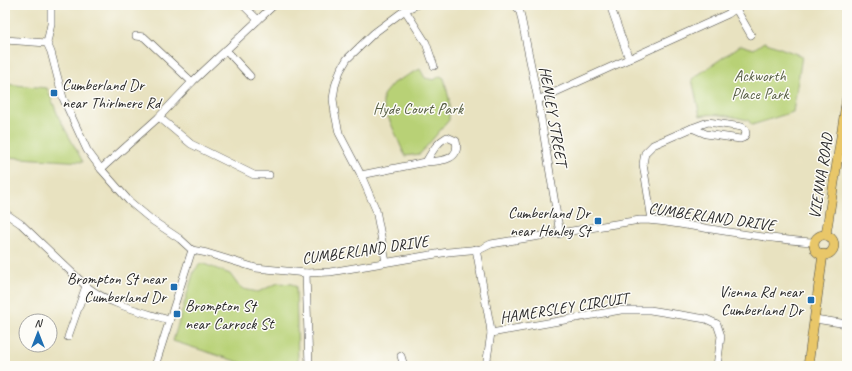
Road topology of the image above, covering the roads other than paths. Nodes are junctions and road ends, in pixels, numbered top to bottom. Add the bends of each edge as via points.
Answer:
1 (50, 5) edge
2 (243, 5) edge
3 (274, 5) edge
4 (416, 5) edge
5 (516, 5) edge
6 (610, 5) edge
7 (739, 7) edge
8 (404, 10) junction
9 (258, 20) junction
10 (751, 35) dead end
11 (136, 36) dead end
12 (5, 40) edge
13 (47, 43) junction
14 (226, 50) junction
15 (629, 58) junction
16 (434, 66) dead end
17 (250, 76) dead end
18 (192, 82) junction
19 (847, 97) edge
20 (538, 100) junction
21 (158, 117) junction
22 (692, 128) junction
23 (843, 158) edge
24 (426, 162) dead end
25 (100, 170) junction
26 (269, 175) dead end
27 (361, 175) junction
28 (5, 213) edge
29 (652, 220) junction
30 (560, 234) junction
31 (826, 235) junction
32 (814, 242) junction
33 (476, 249) junction
34 (192, 250) junction
35 (823, 254) junction
36 (386, 262) junction
37 (306, 273) junction
38 (86, 286) junction
39 (815, 319) junction
40 (169, 320) junction
41 (847, 324) edge
42 (491, 333) junction
43 (68, 337) dead end
44 (401, 356) dead end
45 (154, 366) edge
46 (309, 366) edge
47 (404, 366) edge
48 (486, 366) edge
49 (718, 366) edge
50 (808, 366) edge

1 - 13 street via 51,24
2 - 9 street
3 - 9 street
4 - 8 street
5 - 20 street, HENLEY STREET via 520,12
6 - 15 street
7 - 10 street
7 - 15 street
8 - 16 street via 426,43
8 - 27 street via 374,33 347,59 335,86 334,114 339,133
9 - 14 street
11 - 18 street via 144,37
12 - 13 street
13 - 25 street, CUMBERLAND DRIVE via 52,52 63,98 87,150
14 - 17 street
14 - 18 street
15 - 20 street
18 - 21 street
19 - 23 main road, VIENNA ROAD
20 - 30 street, HENLEY STREET
21 - 25 street
21 - 26 street via 191,144 254,175
22 - 22 street via 708,122 742,126 746,134 740,139 706,134
22 - 29 street via 653,145 645,153 643,164
23 - 31 main road, VIENNA ROAD
24 - 27 street
25 - 34 street, CUMBERLAND DRIVE via 129,201
27 - 36 street via 376,210
28 - 38 street via 21,224
29 - 30 street, CUMBERLAND DRIVE via 625,222
29 - 32 street, CUMBERLAND DRIVE via 790,241
30 - 33 street, CUMBERLAND DRIVE via 491,244
31 - 32 main road via 817,237
31 - 35 main road via 832,238 834,248 830,253
32 - 35 main road via 817,252
33 - 36 street, CUMBERLAND DRIVE
33 - 42 street
34 - 37 street, CUMBERLAND DRIVE via 256,268
34 - 40 street
35 - 39 main road
36 - 37 street, CUMBERLAND DRIVE via 330,272
37 - 46 street
38 - 40 street via 117,304
38 - 43 street
39 - 41 street
39 - 50 main road
40 - 45 street
42 - 48 street
42 - 49 street, HAMERSLEY CIRCUIT via 621,310 650,310 706,319 717,324 721,336
44 - 47 street

